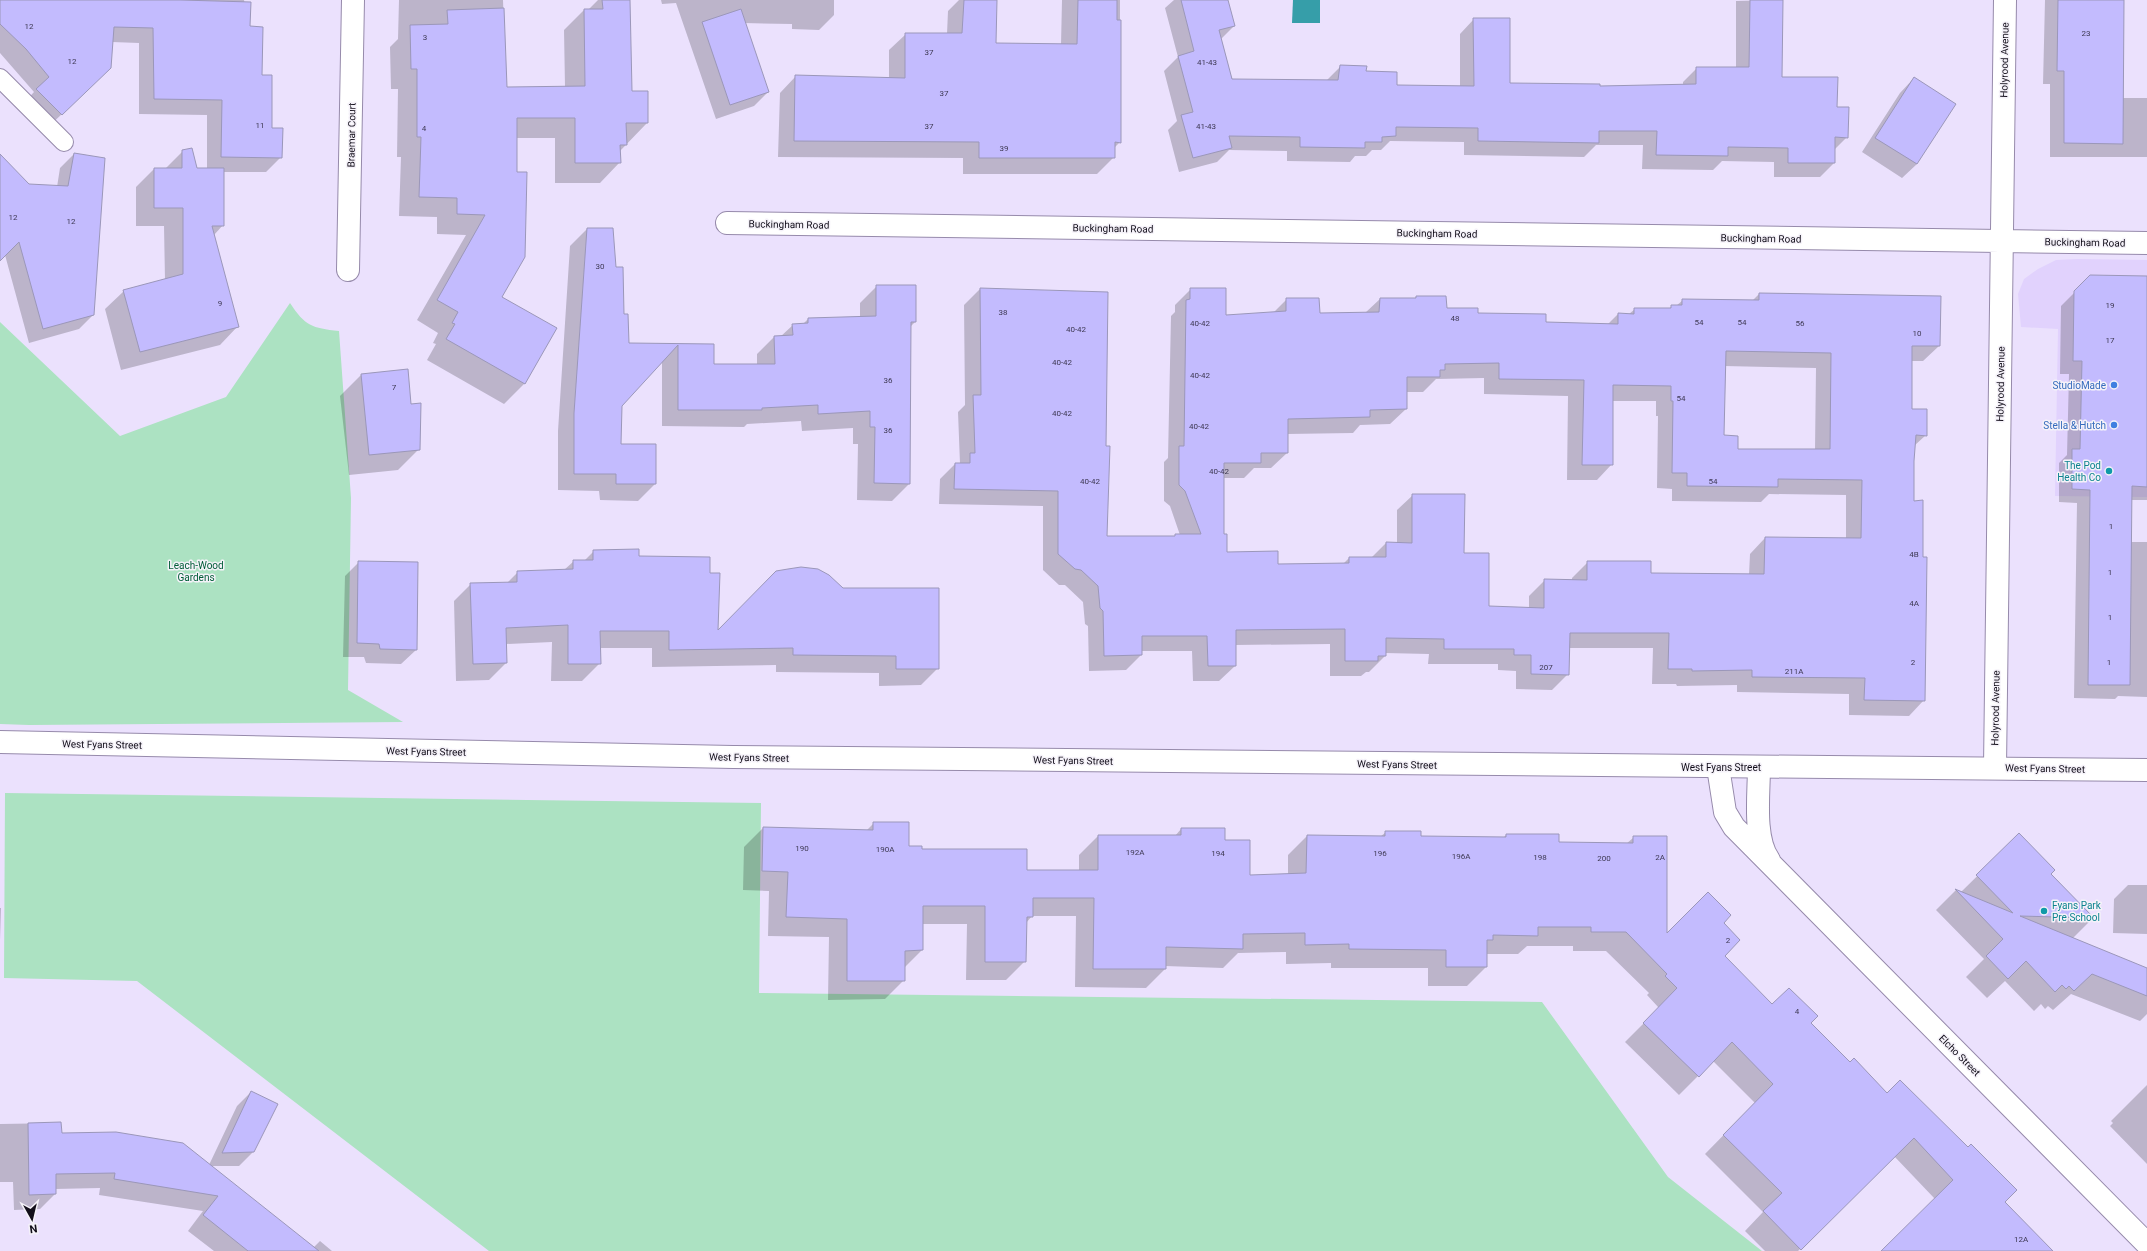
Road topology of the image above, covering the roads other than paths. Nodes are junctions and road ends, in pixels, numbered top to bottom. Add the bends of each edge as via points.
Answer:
1 (353, 0) edge
2 (2005, 0) edge
3 (0, 78) edge
4 (64, 142) dead end
5 (727, 223) dead end
6 (2002, 241) junction
7 (2147, 243) edge
8 (348, 270) dead end
9 (0, 742) edge
10 (1718, 767) junction
11 (1759, 767) junction
12 (1995, 767) junction
13 (2147, 770) edge
14 (1773, 866) junction
15 (2147, 1244) edge

1 - 8 street, Braemar Court
2 - 6 street, Holyrood Avenue
3 - 4 lane
5 - 6 street, Buckingham Road
6 - 7 street, Buckingham Road
6 - 12 street, Holyrood Avenue
9 - 10 street, West Fyans Street via 725,757
10 - 11 street, West Fyans Street
10 - 14 street, Elcho Street via 1721,796 1727,817
11 - 12 street, West Fyans Street
11 - 14 street, Elcho Street via 1760,836
12 - 13 street, West Fyans Street
14 - 15 street, Elcho Street

